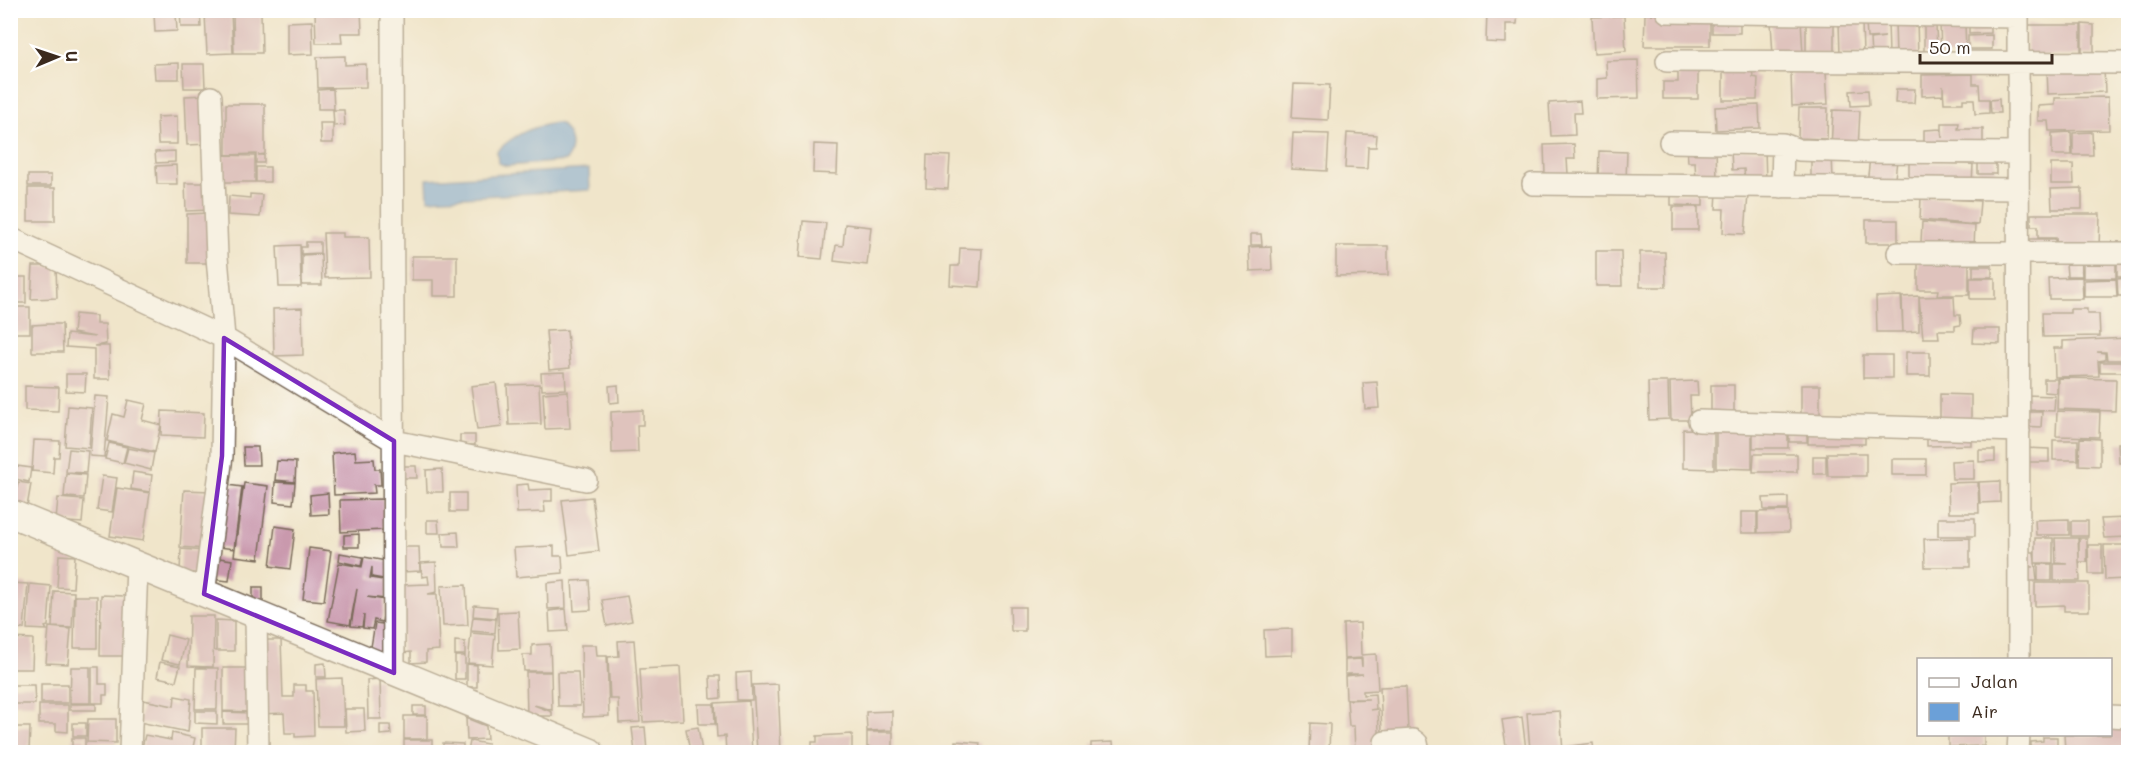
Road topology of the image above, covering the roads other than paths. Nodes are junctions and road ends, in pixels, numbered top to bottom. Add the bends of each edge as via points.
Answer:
1 (392, 10) edge
2 (1667, 12) dead end
3 (2018, 14) edge
4 (1667, 61) dead end
5 (2018, 61) junction
6 (2128, 63) edge
7 (211, 97) dead end
8 (1670, 142) dead end
9 (1784, 144) junction
10 (2017, 153) junction
11 (1533, 184) dead end
12 (1782, 187) junction
13 (2016, 189) junction
14 (10, 238) edge
15 (2017, 252) junction
16 (2128, 253) edge
17 (1898, 254) dead end
18 (224, 338) junction
19 (1700, 421) dead end
20 (2019, 431) junction
21 (394, 441) junction
22 (586, 480) dead end
23 (10, 513) edge
24 (137, 566) junction
25 (204, 594) junction
26 (256, 615) junction
27 (2019, 658) edge
28 (394, 673) junction
29 (2112, 716) edge
30 (2128, 717) edge
31 (2019, 736) edge
32 (1385, 742) dead end
33 (556, 745) edge
34 (130, 753) edge
35 (258, 753) edge
36 (591, 753) edge
37 (1419, 753) edge
38 (2018, 753) edge

1 - 21 street
2 - 3 street
3 - 5 street
4 - 5 street
5 - 6 street
5 - 10 street
7 - 18 street
8 - 9 street
9 - 10 street via 1799,150 1862,153
9 - 12 street
10 - 13 street
11 - 12 street
12 - 13 street
13 - 15 street
14 - 18 street
15 - 16 street
15 - 17 street
15 - 20 street
18 - 21 street
18 - 25 street via 222,456
19 - 20 street
20 - 27 street
21 - 22 street
21 - 28 street
23 - 24 main road
24 - 25 main road
24 - 34 street
25 - 26 main road
26 - 28 main road
26 - 35 street
28 - 33 main road
29 - 30 street
31 - 38 street
32 - 37 street via 1413,740
33 - 36 main road

